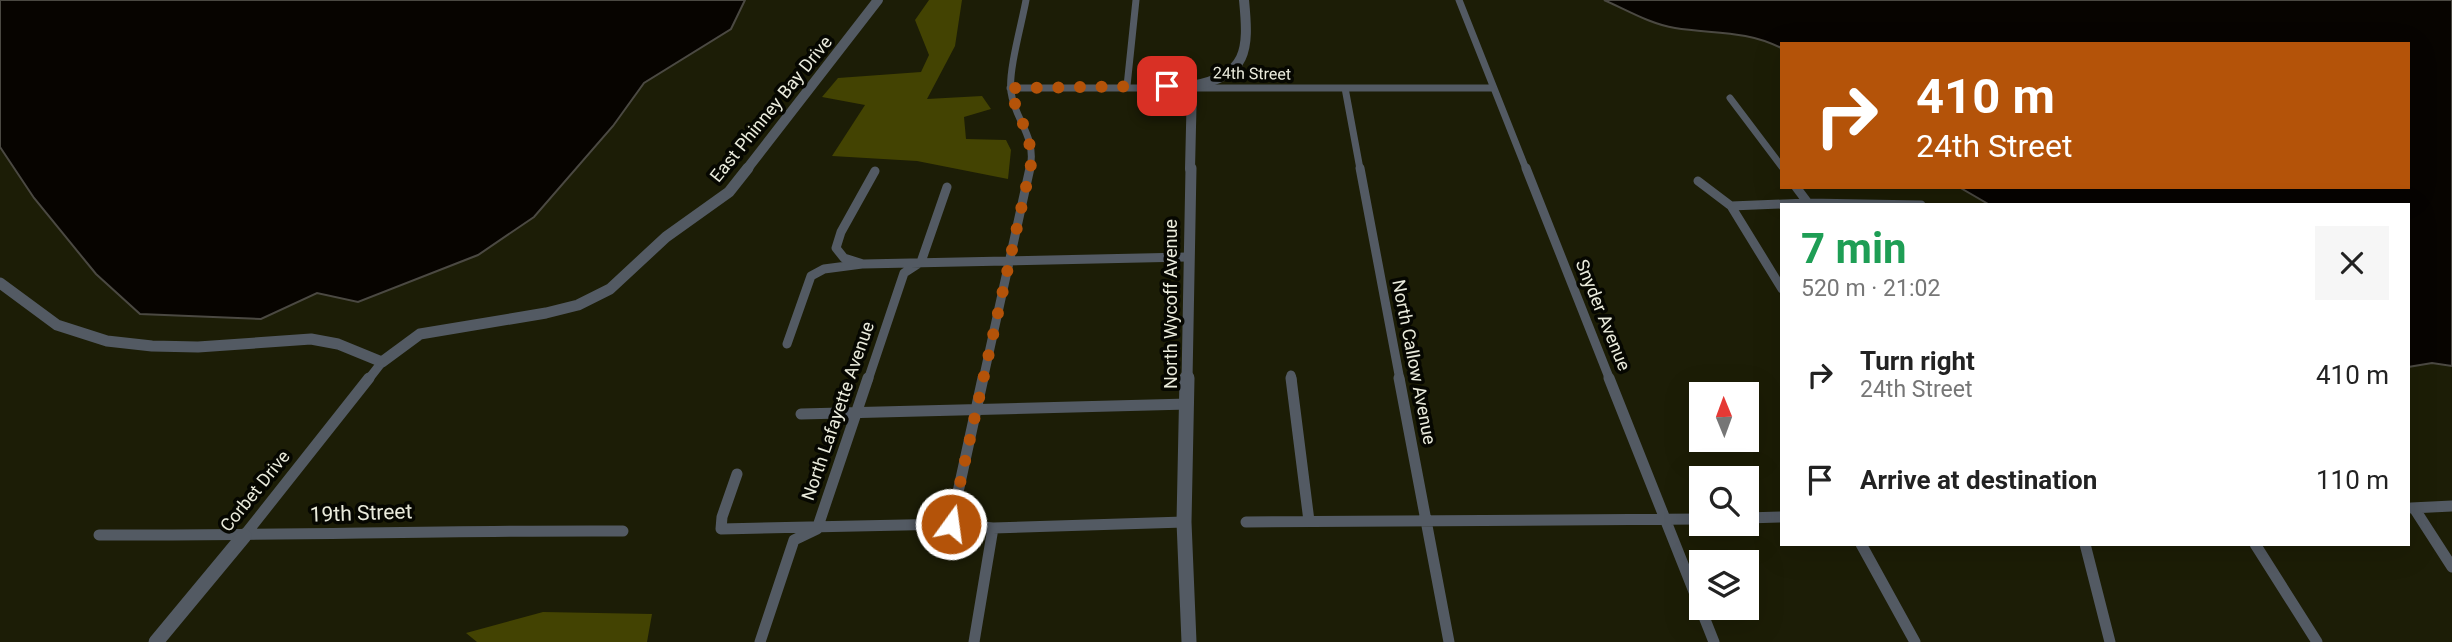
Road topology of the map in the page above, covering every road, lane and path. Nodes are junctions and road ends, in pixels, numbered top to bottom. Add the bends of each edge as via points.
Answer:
1 (878, 0) edge
2 (1026, 0) edge
3 (1136, 0) edge
4 (1244, 0) edge
5 (1459, 0) edge
6 (1127, 86) junction
7 (1192, 86) junction
8 (1010, 88) junction
9 (1345, 88) junction
10 (1493, 89) junction
11 (1730, 98) dead end
12 (1780, 164) edge
13 (875, 171) dead end
14 (1698, 181) dead end
15 (947, 187) dead end
16 (1780, 204) edge
17 (1731, 206) junction
18 (1187, 257) junction
19 (921, 262) junction
20 (1007, 262) junction
21 (863, 264) junction
22 (0, 283) edge
23 (1780, 286) edge
24 (787, 344) dead end
25 (382, 362) junction
26 (1291, 375) dead end
27 (1188, 404) junction
28 (979, 408) junction
29 (855, 412) junction
30 (801, 414) dead end
31 (737, 474) dead end
32 (2452, 506) edge
33 (2411, 508) edge
34 (1780, 517) edge
35 (1759, 518) edge
36 (1425, 519) junction
37 (1666, 519) junction
38 (1689, 519) edge
39 (1309, 521) junction
40 (1246, 522) dead end
41 (1184, 523) junction
42 (951, 524) junction
43 (993, 528) junction
44 (817, 529) junction
45 (624, 531) dead end
46 (99, 535) dead end
47 (244, 536) junction
48 (1862, 546) edge
49 (2085, 546) edge
50 (2256, 546) edge
51 (2452, 567) edge
52 (156, 642) edge
53 (760, 642) edge
54 (974, 642) edge
55 (1189, 642) edge
56 (1449, 642) edge
57 (1714, 642) edge
58 (1915, 642) edge
59 (2109, 642) edge
60 (2317, 642) edge

1 - 25 street, East Phinney Bay Drive via 729,192 666,237 610,289 578,305 547,313 420,334
2 - 8 street
3 - 6 street
4 - 7 street via 1245,58 1214,83
5 - 10 street, Snyder Avenue
6 - 7 street, 24th Street
6 - 8 street, 24th Street
7 - 9 street, 24th Street
7 - 18 street, North Wycoff Avenue
8 - 20 street via 1030,138 1032,160
9 - 10 street, 24th Street
9 - 36 street, North Callow Avenue
10 - 37 street, Snyder Avenue
11 - 12 street
13 - 21 street via 836,248 844,258
14 - 17 street
15 - 19 street, North Lafayette Avenue
16 - 17 street
17 - 23 street
18 - 20 street
18 - 27 street, North Wycoff Avenue
19 - 20 street
19 - 21 street
19 - 29 street, North Lafayette Avenue via 904,273
20 - 28 street
21 - 24 street via 824,269 811,276
22 - 25 street via 65,329 120,342 161,348 310,339
25 - 47 street, Corbet Drive
26 - 39 street
27 - 28 street
27 - 41 street, North Wycoff Avenue
28 - 29 street
28 - 42 street
29 - 30 street
29 - 44 street, North Lafayette Avenue
31 - 44 street via 721,530
32 - 33 street
33 - 51 street
34 - 35 street
36 - 37 street
36 - 39 street
36 - 56 street, North Callow Avenue
37 - 38 street
37 - 57 street, Snyder Avenue
39 - 40 street
41 - 43 street
41 - 55 street, North Wycoff Avenue
42 - 43 street
42 - 44 street
43 - 54 street
44 - 53 street, North Lafayette Avenue via 794,540
45 - 47 street, 19th Street
46 - 47 street, 19th Street
47 - 52 street, Corbet Drive
48 - 58 street
49 - 59 street
50 - 60 street

